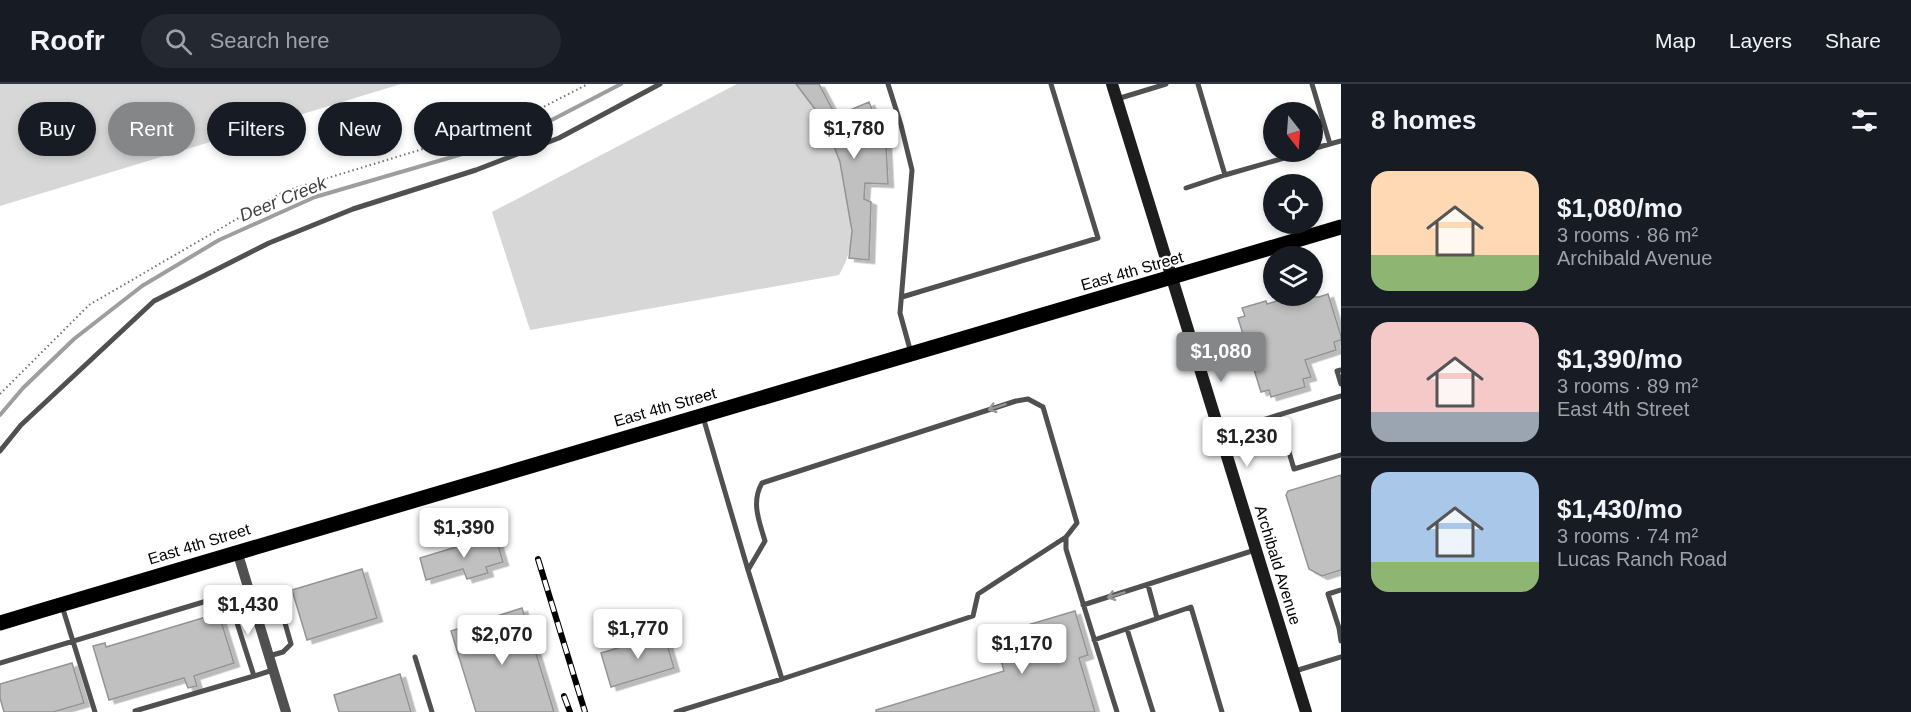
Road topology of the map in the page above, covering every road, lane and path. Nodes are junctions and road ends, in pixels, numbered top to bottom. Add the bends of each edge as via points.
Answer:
1 (588, 84) edge
2 (660, 84) edge
3 (888, 84) edge
4 (1051, 84) edge
5 (1112, 84) edge
6 (1166, 84) edge
7 (1198, 84) edge
8 (1312, 84) edge
9 (1117, 99) junction
10 (1341, 141) edge
11 (1330, 144) junction
12 (1323, 146) edge
13 (1270, 162) edge
14 (1225, 175) junction
15 (1186, 188) dead end
16 (1341, 227) edge
17 (1173, 278) junction
18 (902, 297) junction
19 (911, 354) junction
20 (1341, 370) edge
21 (1341, 384) edge
22 (0, 394) edge
23 (1341, 396) edge
24 (702, 415) junction
25 (1278, 415) junction
26 (1220, 433) junction
27 (0, 451) edge
28 (1341, 455) edge
29 (1066, 537) junction
30 (1256, 550) junction
31 (237, 551) junction
32 (748, 570) junction
33 (1148, 585) junction
34 (1341, 590) edge
35 (62, 604) junction
36 (1083, 605) junction
37 (255, 609) junction
38 (1157, 618) junction
39 (0, 622) edge
40 (1340, 628) edge
41 (1126, 629) junction
42 (1094, 640) junction
43 (74, 641) junction
44 (1341, 641) edge
45 (269, 656) junction
46 (415, 657) dead end
47 (1341, 657) edge
48 (0, 663) edge
49 (273, 670) junction
50 (1293, 671) junction
51 (254, 676) junction
52 (782, 679) junction
53 (135, 711) edge
54 (95, 712) edge
55 (286, 712) edge
56 (432, 712) edge
57 (676, 712) edge
58 (1117, 712) edge
59 (1153, 712) edge
60 (1222, 712) edge
61 (1306, 712) edge

1 - 22 path via 518,120 285,191 89,305
2 - 27 lane via 559,138 476,170 353,209 269,243 154,301 21,425
3 - 18 lane via 912,170
4 - 18 lane via 1098,238
5 - 9 main road, Archibald Avenue
6 - 9 lane
7 - 14 lane
8 - 11 lane
9 - 17 main road, Archibald Avenue
10 - 11 lane
11 - 12 lane
13 - 14 lane
14 - 15 lane
16 - 17 main road, East 4th Street
17 - 19 main road, East 4th Street
17 - 26 main road, Archibald Avenue
18 - 19 lane via 900,313
19 - 24 main road, East 4th Street
20 - 21 lane via 1337,371
23 - 25 lane
24 - 31 main road, East 4th Street
24 - 32 lane
25 - 26 lane
25 - 28 lane via 1294,469
26 - 30 main road, Archibald Avenue
29 -> 32 lane via 1077,523 1043,406 1029,399 762,483 756,493 756,508 765,541
29 - 36 lane
29 - 52 lane via 978,594 974,615
30 - 33 lane
30 - 50 main road, Archibald Avenue
31 - 35 main road, East 4th Street
31 - 37 street
32 - 52 lane
33 -> 36 lane
33 - 38 lane
34 - 40 lane via 1328,594
35 - 39 main road, East 4th Street
35 - 43 lane
36 - 42 lane
37 - 45 street
37 - 45 lane via 278,605 291,644 283,652
38 - 41 lane
38 - 60 lane via 1191,607
40 - 44 lane
41 - 42 lane
41 - 59 lane
42 - 58 lane
43 - 48 lane
43 - 51 lane via 220,597 229,598
43 - 54 lane
45 - 49 street
46 - 56 lane
47 - 50 lane
49 - 51 lane
49 - 55 street
50 - 61 main road, Archibald Avenue
51 - 53 lane
52 - 57 lane

